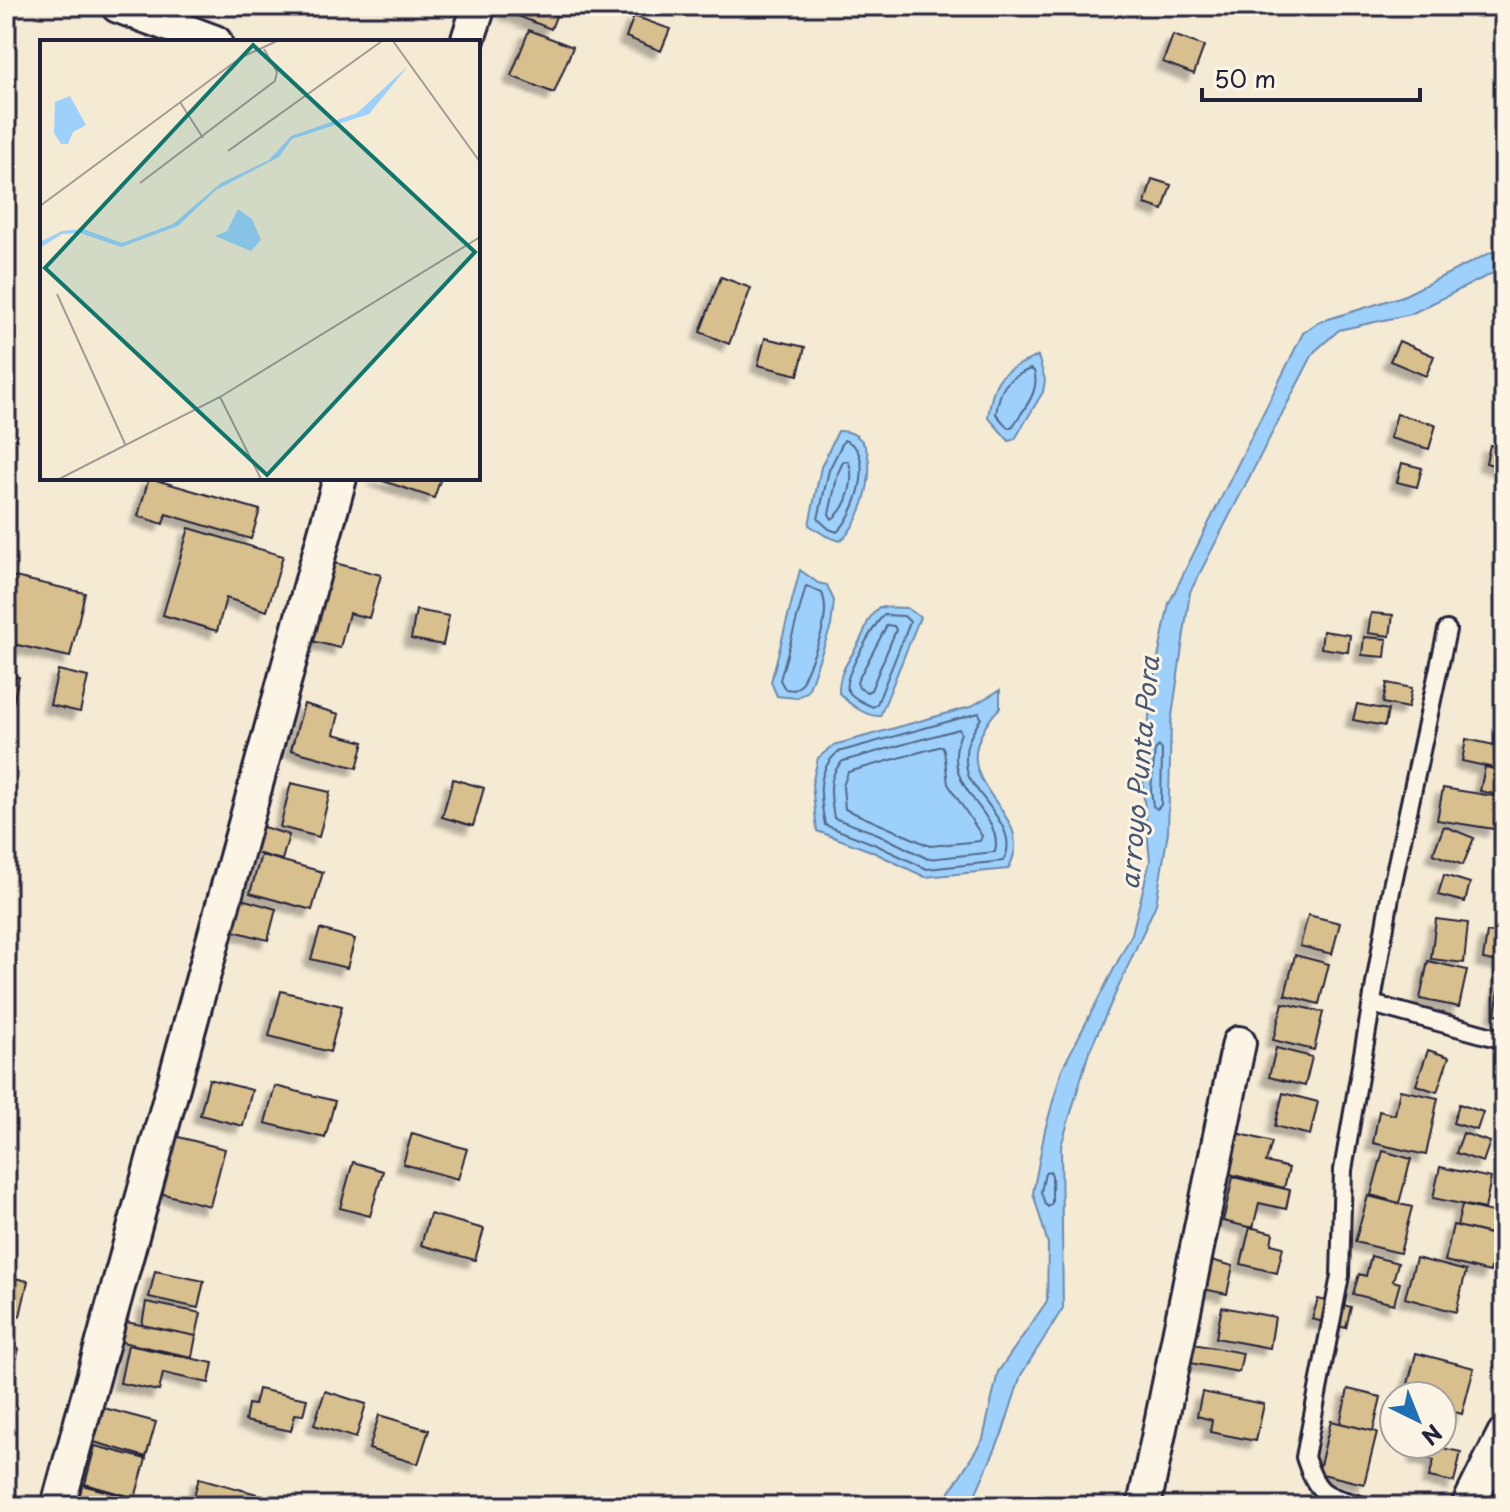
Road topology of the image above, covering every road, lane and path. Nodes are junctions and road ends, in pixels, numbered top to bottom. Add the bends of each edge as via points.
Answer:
1 (118, 6) edge
2 (479, 6) edge
3 (210, 40) edge
4 (468, 40) edge
5 (339, 480) edge
6 (1447, 630) dead end
7 (1372, 1004) junction
8 (1504, 1040) edge
9 (1239, 1043) dead end
10 (1504, 1434) edge
11 (58, 1506) edge
12 (1144, 1506) edge
13 (1364, 1506) edge
14 (1468, 1506) edge

1 - 3 street
2 - 4 street
5 - 11 street
6 - 7 lane
7 - 8 lane
7 - 13 lane via 1343,1170 1340,1276 1305,1457 1314,1485
9 - 12 street
10 - 14 street

